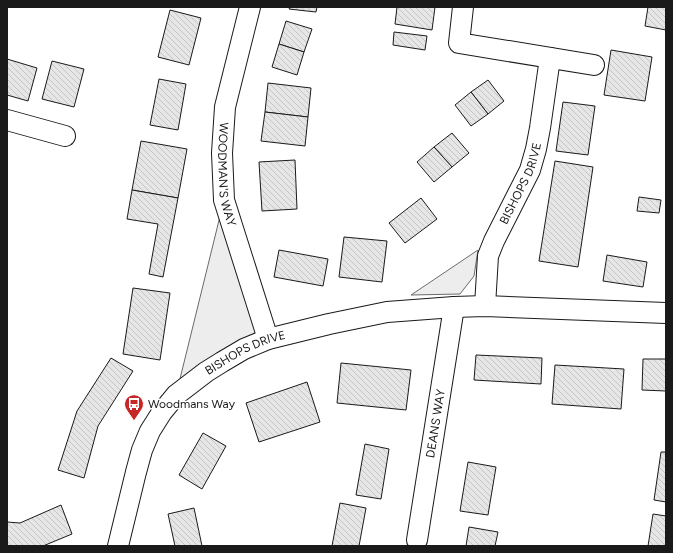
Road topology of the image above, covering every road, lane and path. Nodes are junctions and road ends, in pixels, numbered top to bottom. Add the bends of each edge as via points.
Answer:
1 (250, 7) edge
2 (463, 7) edge
3 (550, 58) junction
4 (594, 65) dead end
5 (7, 120) edge
6 (65, 136) dead end
7 (485, 306) junction
8 (454, 307) junction
9 (666, 313) edge
10 (268, 339) junction
11 (417, 540) dead end
12 (118, 546) edge

1 - 10 street, WOODMAN'S WAY via 225,107 222,153 224,200
2 - 3 street via 459,42
3 - 4 street
3 - 7 street, BISHOPS DRIVE via 540,128 530,170 488,256
5 - 6 street
7 - 8 street, BISHOPS DRIVE
7 - 9 street, BISHOPS DRIVE
8 - 10 street, BISHOPS DRIVE via 387,312
8 - 11 street, DEANS WAY
10 - 12 street, BISHOPS DRIVE via 206,372 176,395 162,412 142,450

